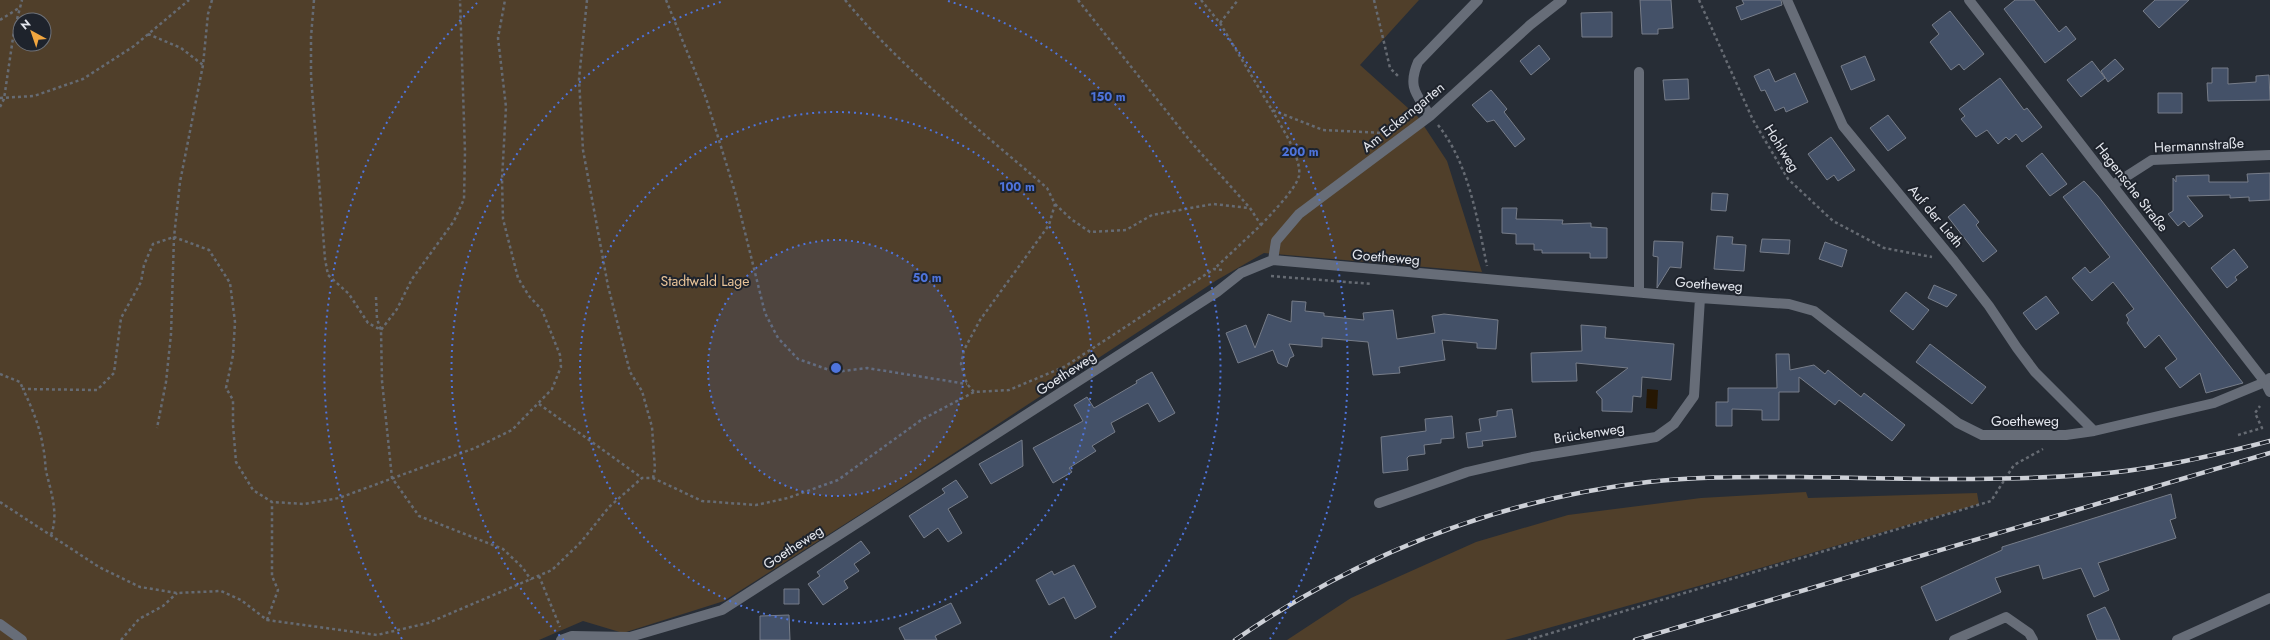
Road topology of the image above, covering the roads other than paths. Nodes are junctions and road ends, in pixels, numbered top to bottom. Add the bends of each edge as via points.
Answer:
1 (1478, 0) edge
2 (1562, 0) edge
3 (1787, 0) edge
4 (1969, 0) edge
5 (1640, 72) dead end
6 (1430, 116) junction
7 (2270, 155) edge
8 (2113, 185) junction
9 (1273, 260) junction
10 (1638, 292) junction
11 (1700, 298) junction
12 (2267, 380) edge
13 (2270, 392) edge
14 (2094, 431) junction
15 (1379, 503) dead end
16 (2270, 598) edge
17 (0, 624) edge
18 (572, 638) edge
19 (22, 640) edge
20 (560, 640) edge
21 (1954, 640) edge
22 (2033, 640) edge
23 (2177, 640) edge

1 - 6 street via 1418,62 1413,73 1412,85
2 - 6 street, Am Eckerngarten via 1530,25
3 - 14 street, Auf der Lieth via 1843,126 1954,261 2035,372
4 - 8 street, Hagensche Straße
5 - 10 street
6 - 9 street, Am Eckerngarten via 1299,214 1276,241
7 - 8 street, Hermannstraße via 2152,160
8 - 12 street, Hagensche Straße
9 - 10 street, Goetheweg
9 - 18 street, Goetheweg via 1241,273 1217,292 722,610 630,637
10 - 11 street, Goetheweg
11 - 14 street, Goetheweg via 1790,304 1814,311 1958,423 1982,435 2066,435
11 - 15 street, Brückenweg via 1694,396 1674,424 1656,437 1532,457 1467,472
12 - 13 street, Hagensche Straße
12 - 14 street, Goetheweg via 2214,403
16 - 23 street
17 - 19 street
18 - 20 street, Goetheweg
21 - 22 street via 2006,617 2029,633

